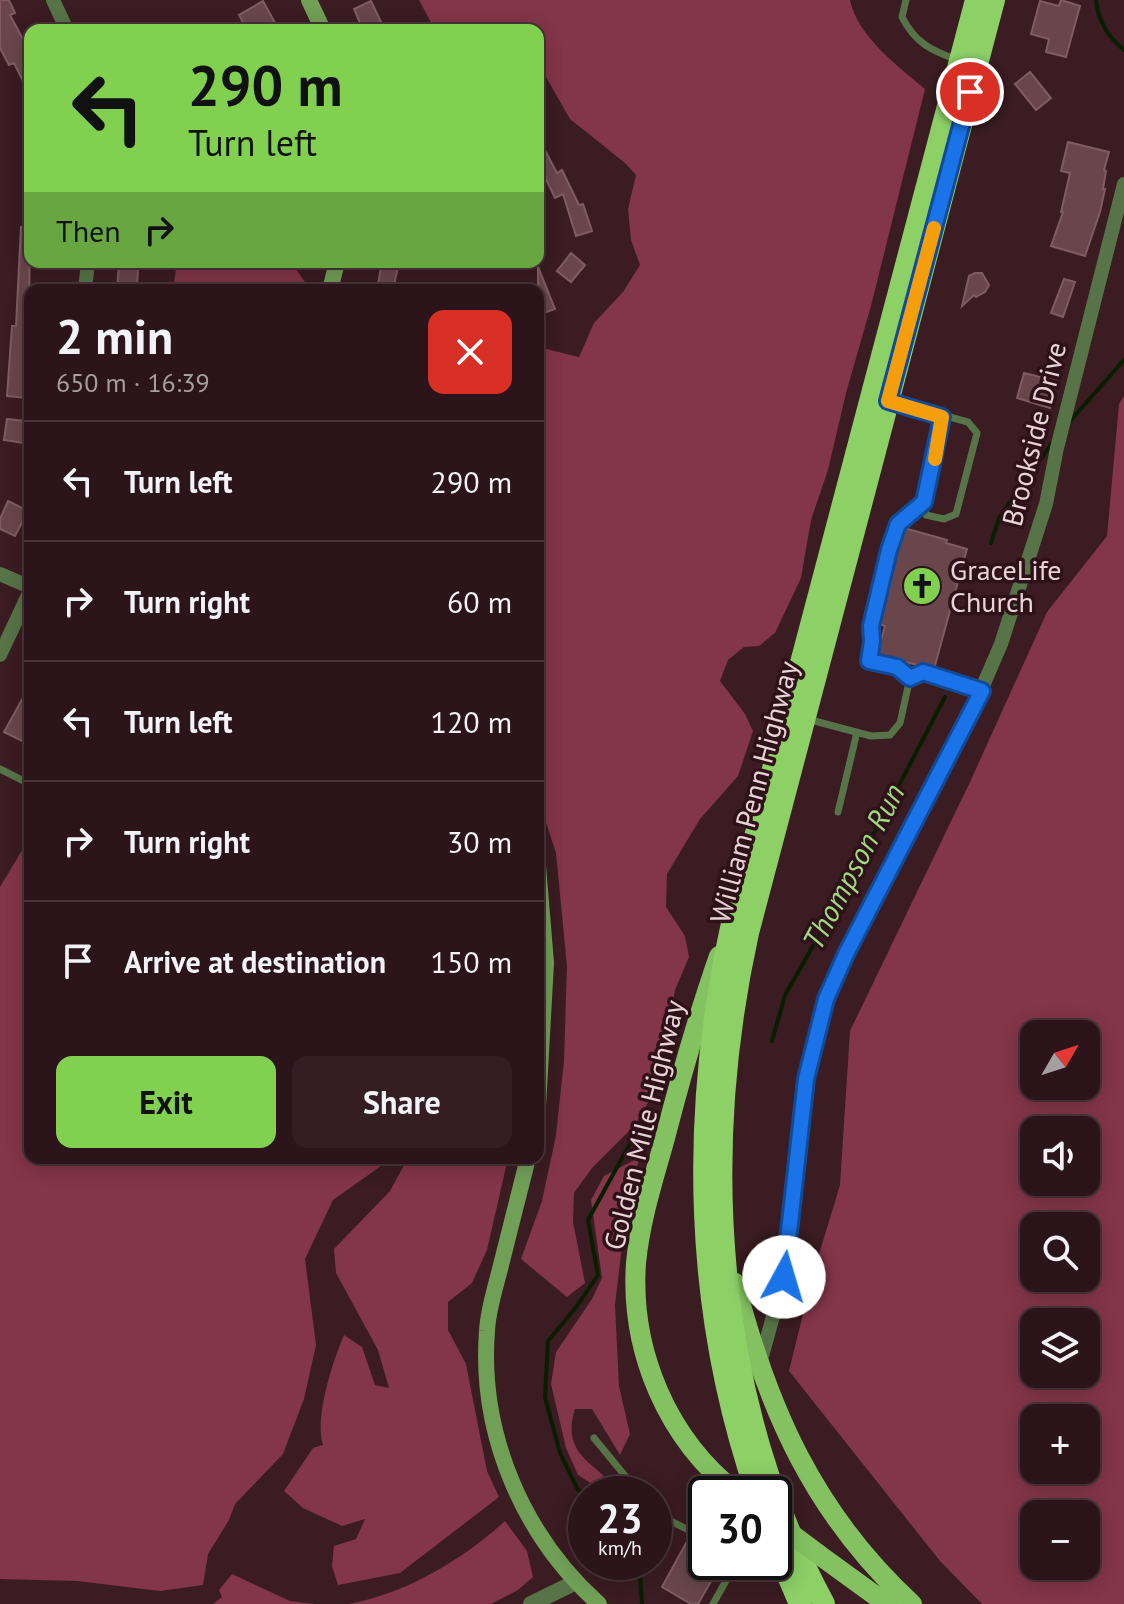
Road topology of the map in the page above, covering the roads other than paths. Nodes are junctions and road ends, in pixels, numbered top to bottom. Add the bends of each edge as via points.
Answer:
1 (53, 0) edge
2 (309, 0) edge
3 (906, 0) edge
4 (976, 0) edge
5 (994, 0) edge
6 (64, 24) edge
7 (320, 24) edge
8 (960, 60) junction
9 (1124, 184) edge
10 (888, 401) junction
11 (942, 417) junction
12 (924, 502) junction
13 (0, 574) edge
14 (24, 586) edge
15 (24, 602) edge
16 (0, 655) edge
17 (910, 678) junction
18 (982, 691) junction
19 (805, 718) junction
20 (857, 732) junction
21 (0, 769) edge
22 (24, 781) edge
23 (838, 812) dead end
24 (742, 887) junction
25 (544, 939) edge
26 (544, 999) edge
27 (527, 1164) edge
28 (722, 1232) junction
29 (759, 1367) junction
30 (594, 1438) dead end
31 (625, 1476) edge
32 (719, 1476) edge
33 (751, 1476) edge
34 (792, 1534) edge
35 (726, 1580) edge
36 (790, 1580) edge
37 (576, 1582) junction
38 (531, 1604) edge
39 (599, 1604) edge
40 (713, 1604) edge
41 (800, 1604) edge
42 (824, 1604) edge
43 (887, 1604) edge
44 (912, 1604) edge

1 - 6 street
2 - 7 main road
3 - 8 lane via 902,17 920,43
4 - 8 highway, William Penn Highway
5 - 10 highway, William Penn Highway
8 - 24 highway, William Penn Highway
9 - 18 street, Brookside Drive via 1046,504
10 - 11 lane
10 - 19 highway, William Penn Highway
11 - 12 lane
11 - 12 lane via 968,422 977,433 956,514 944,519 926,515
12 - 17 lane via 898,524 871,626 869,661 897,667
13 - 14 street
15 - 16 street
17 - 18 lane via 923,672
17 - 20 lane via 900,723 890,735
18 - 29 street, Brookside Drive via 826,999 806,1079 784,1277
19 - 20 lane
19 - 28 highway, William Penn Highway via 733,1008 722,1116
20 - 23 lane
21 - 22 lane
24 - 32 main road, Golden Mile Highway via 689,1045 643,1224 636,1280 644,1353 664,1405 699,1457
24 - 33 highway, William Penn Highway via 711,1045 703,1194 718,1345
25 - 26 main road
27 - 37 main road via 487,1328 486,1379 506,1464 523,1507
28 - 29 main road
28 - 42 highway, William Penn Highway via 729,1304 751,1415 785,1520
29 - 44 main road via 819,1493 858,1546
30 - 31 lane
34 - 43 main road, bridge
35 - 40 lane
36 - 41 highway
37 - 38 street
37 - 39 main road

